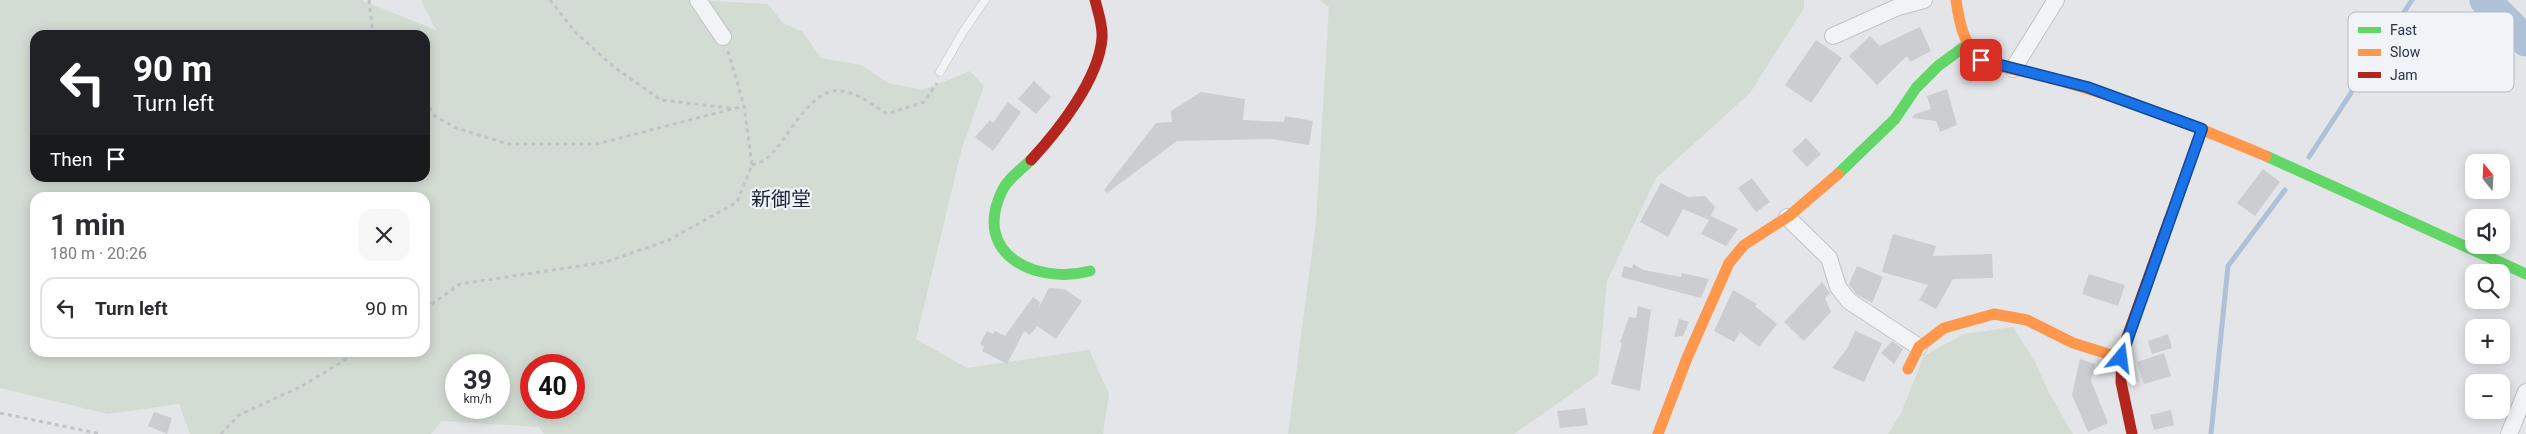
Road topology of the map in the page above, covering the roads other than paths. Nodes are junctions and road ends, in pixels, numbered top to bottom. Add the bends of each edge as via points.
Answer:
1 (698, 0) edge
2 (985, 0) edge
3 (1095, 0) edge
4 (1924, 0) edge
5 (1956, 0) edge
6 (2056, 0) edge
7 (1833, 36) dead end
8 (724, 37) road end
9 (1968, 44) junction
10 (2013, 69) junction
11 (940, 72) road end
12 (2202, 129) junction
13 (1786, 217) junction
14 (1090, 271) dead end
15 (2526, 274) edge
16 (1919, 347) junction
17 (2121, 358) junction
18 (1908, 369) dead end
19 (2526, 392) edge
20 (1658, 434) edge
21 (2132, 434) edge
22 (2509, 434) edge

1 - 8 street
2 - 11 lane
3 - 14 street via 1102,44 1088,78 1051,137 1003,190 995,222 1006,256 1053,275
4 - 7 street via 1898,6
5 - 9 street
6 - 10 street
9 - 10 street via 1981,60
9 - 13 street via 1921,82 1894,119 1849,164
10 - 12 street via 2087,87
12 - 15 street via 2302,171
12 - 17 street
13 - 16 street via 1829,258 1838,288 1849,301
13 - 20 street via 1744,245 1729,263
16 - 17 street via 1944,328 1994,314 2026,320 2073,343
16 - 18 street
17 - 21 street via 2121,382
19 - 22 street

